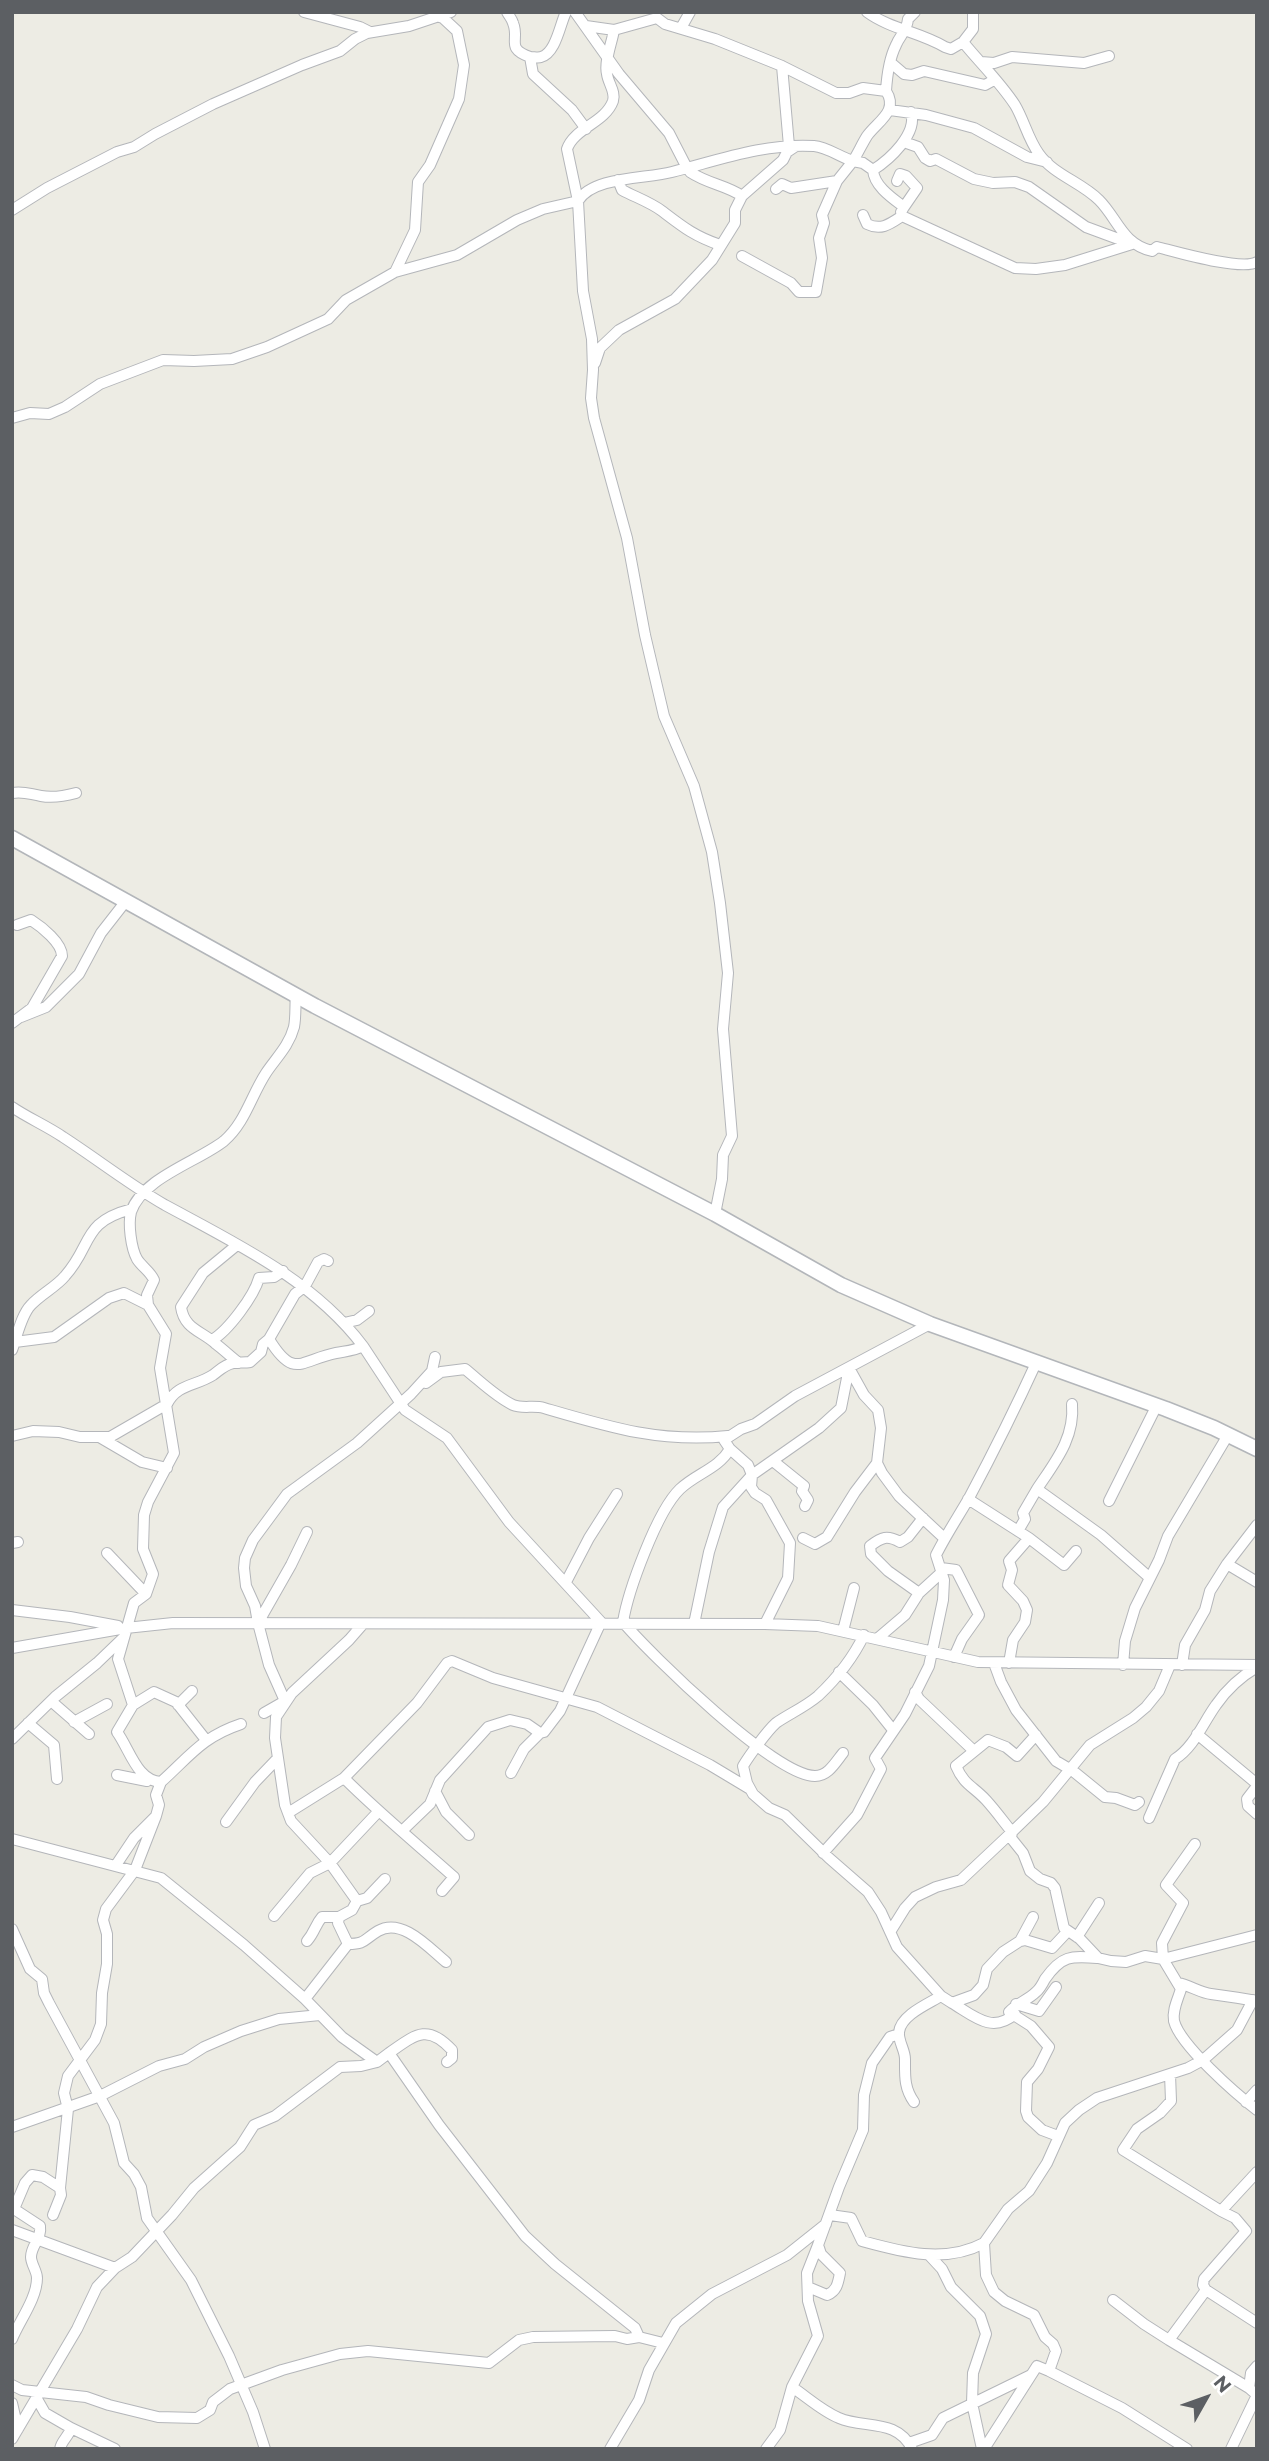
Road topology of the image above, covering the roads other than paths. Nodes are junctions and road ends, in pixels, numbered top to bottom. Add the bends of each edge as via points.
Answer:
1 (304, 12) edge
2 (451, 12) edge
3 (507, 12) edge
4 (690, 12) edge
5 (867, 12) edge
6 (915, 12) edge
7 (973, 12) edge
8 (567, 13) edge
9 (436, 16) junction
10 (586, 26) junction
11 (681, 29) junction
12 (907, 29) junction
13 (614, 30) junction
14 (370, 32) junction
15 (963, 42) junction
16 (608, 56) junction
17 (1109, 56) dead end
18 (530, 57) junction
19 (890, 62) junction
20 (981, 62) junction
21 (782, 66) junction
22 (994, 80) junction
23 (889, 100) junction
24 (911, 112) junction
25 (586, 129) junction
26 (904, 142) junction
27 (792, 146) junction
28 (853, 161) junction
29 (1047, 162) junction
30 (690, 167) junction
31 (873, 170) junction
32 (618, 180) junction
33 (837, 181) junction
34 (897, 181) dead end
35 (776, 189) dead end
36 (742, 196) junction
37 (578, 201) junction
38 (12, 210) edge
39 (903, 212) junction
40 (863, 215) dead end
41 (1132, 244) junction
42 (720, 245) junction
43 (742, 256) dead end
44 (1256, 264) edge
45 (395, 272) junction
46 (593, 370) junction
47 (12, 418) edge
48 (12, 793) edge
49 (76, 793) dead end
50 (12, 838) edge
51 (126, 901) junction
52 (17, 925) dead end
53 (296, 995) junction
54 (17, 1020) edge
55 (12, 1107) edge
56 (145, 1191) junction
57 (132, 1209) junction
58 (715, 1214) junction
59 (237, 1245) junction
60 (328, 1261) dead end
61 (283, 1271) junction
62 (305, 1286) junction
63 (148, 1305) junction
64 (369, 1311) dead end
65 (344, 1323) junction
66 (930, 1324) junction
67 (269, 1339) junction
68 (212, 1340) junction
69 (14, 1346) edge
70 (363, 1346) junction
71 (435, 1357) dead end
72 (1037, 1361) junction
73 (239, 1363) junction
74 (849, 1368) junction
75 (401, 1403) junction
76 (167, 1404) junction
77 (1072, 1404) dead end
78 (1157, 1405) junction
79 (1228, 1435) junction
80 (12, 1436) edge
81 (729, 1436) junction
82 (101, 1438) junction
83 (730, 1449) junction
84 (1257, 1449) edge
85 (773, 1461) junction
86 (877, 1463) junction
87 (167, 1468) junction
88 (752, 1475) junction
89 (1037, 1489) junction
90 (617, 1494) dead end
91 (968, 1499) junction
92 (1109, 1501) dead end
93 (805, 1506) dead end
94 (923, 1518) junction
95 (1257, 1525) edge
96 (1018, 1531) junction
97 (307, 1532) dead end
98 (803, 1538) dead end
99 (944, 1538) junction
100 (1029, 1538) junction
101 (1076, 1551) dead end
102 (107, 1553) dead end
103 (1227, 1564) junction
104 (941, 1570) junction
105 (1150, 1578) junction
106 (566, 1582) junction
107 (1257, 1582) edge
108 (853, 1588) dead end
109 (919, 1593) junction
110 (146, 1594) junction
111 (12, 1610) edge
112 (601, 1622) junction
113 (622, 1622) junction
114 (258, 1623) junction
115 (363, 1624) junction
116 (694, 1624) junction
117 (765, 1624) junction
118 (843, 1631) junction
119 (124, 1633) junction
120 (864, 1636) junction
121 (878, 1638) junction
122 (12, 1648) edge
123 (932, 1651) junction
124 (954, 1657) junction
125 (994, 1663) junction
126 (1009, 1663) junction
127 (1123, 1665) junction
128 (1170, 1665) junction
129 (1182, 1665) junction
130 (1257, 1666) edge
131 (839, 1672) junction
132 (192, 1691) dead end
133 (915, 1692) junction
134 (565, 1698) junction
135 (51, 1701) junction
136 (285, 1701) junction
137 (107, 1704) dead end
138 (133, 1705) junction
139 (178, 1705) junction
140 (264, 1713) dead end
141 (74, 1722) junction
142 (28, 1723) junction
143 (241, 1724) dead end
144 (893, 1730) junction
145 (540, 1733) junction
146 (89, 1734) dead end
147 (1197, 1734) junction
148 (1036, 1735) junction
149 (12, 1740) edge
150 (206, 1740) junction
151 (758, 1746) junction
152 (974, 1751) junction
153 (843, 1753) dead end
154 (278, 1758) junction
155 (1068, 1770) junction
156 (511, 1773) dead end
157 (117, 1775) dead end
158 (344, 1778) junction
159 (57, 1779) dead end
160 (156, 1782) junction
161 (1257, 1785) edge
162 (750, 1789) junction
163 (435, 1791) junction
164 (1139, 1802) dead end
165 (378, 1812) junction
166 (288, 1813) junction
167 (1257, 1814) edge
168 (156, 1816) junction
169 (1149, 1818) dead end
170 (226, 1822) dead end
171 (402, 1830) junction
172 (1012, 1832) junction
173 (469, 1835) dead end
174 (12, 1839) edge
175 (1195, 1844) dead end
176 (823, 1853) junction
177 (330, 1863) junction
178 (116, 1865) junction
179 (135, 1870) junction
180 (385, 1879) dead end
181 (442, 1891) dead end
182 (357, 1901) junction
183 (1099, 1903) dead end
184 (274, 1916) dead end
185 (339, 1917) junction
186 (1033, 1917) dead end
187 (12, 1929) edge
188 (890, 1932) junction
189 (1072, 1935) junction
190 (1257, 1935) edge
191 (307, 1941) dead end
192 (1020, 1941) junction
193 (348, 1944) junction
194 (1098, 1958) junction
195 (1163, 1959) junction
196 (446, 1962) dead end
197 (1178, 1983) junction
198 (1056, 1987) dead end
199 (941, 1996) junction
200 (305, 1999) junction
201 (1255, 2001) edge
202 (952, 2003) junction
203 (1015, 2009) junction
204 (320, 2015) junction
205 (899, 2034) junction
206 (389, 2053) junction
207 (79, 2059) junction
208 (1203, 2060) junction
209 (377, 2062) junction
210 (447, 2062) dead end
211 (1170, 2074) junction
212 (1257, 2090) edge
213 (100, 2096) junction
214 (914, 2102) dead end
215 (1246, 2102) junction
216 (68, 2109) junction
217 (1257, 2110) edge
218 (12, 2127) edge
219 (1058, 2136) junction
220 (1257, 2172) edge
221 (60, 2188) junction
222 (1221, 2211) junction
223 (53, 2215) dead end
224 (828, 2219) junction
225 (12, 2230) edge
226 (154, 2231) junction
227 (39, 2239) junction
228 (984, 2243) junction
229 (818, 2245) junction
230 (929, 2255) junction
231 (115, 2268) junction
232 (808, 2287) junction
233 (1206, 2290) junction
234 (1113, 2300) dead end
235 (1257, 2323) edge
236 (639, 2337) junction
237 (12, 2339) edge
238 (1169, 2340) junction
239 (663, 2343) junction
240 (1257, 2366) edge
241 (1049, 2371) junction
242 (1032, 2375) junction
243 (12, 2385) edge
244 (240, 2385) junction
245 (792, 2387) junction
246 (1249, 2388) junction
247 (38, 2395) junction
248 (12, 2403) edge
249 (972, 2403) junction
250 (71, 2428) junction
251 (18, 2429) junction
252 (12, 2439) edge
253 (910, 2446) edge
254 (60, 2449) edge
255 (115, 2449) edge
256 (265, 2449) edge
257 (610, 2449) edge
258 (766, 2449) edge
259 (983, 2449) edge
260 (1187, 2449) edge
261 (1231, 2449) edge

1 - 14 street
2 - 9 street
3 - 18 street via 514,25 513,44 519,53
4 - 11 street
5 - 12 street via 890,26
6 - 12 street
7 - 15 street via 973,29
8 - 10 street
8 - 18 street via 546,54
9 - 14 street
9 - 45 street via 457,31 464,65 459,99 418,182 415,230
10 - 13 street
10 - 16 street
11 - 13 street via 657,19
11 - 21 street
12 - 15 street via 951,49
12 - 19 street
13 - 16 street
14 - 38 street via 340,51 213,104
15 - 20 street
16 - 25 street via 606,72 613,103
16 - 30 street
17 - 20 street via 1084,63 1012,57
18 - 25 street via 533,74
19 - 22 street via 904,74 924,71 985,85
19 - 23 street
20 - 22 street
21 - 23 street via 836,93 863,88
21 - 27 street
22 - 29 street via 1015,105
23 - 24 street
23 - 28 street
24 - 26 street via 913,121
24 - 29 street via 974,128 1027,157
25 - 37 street via 569,141 567,149
26 - 31 street
26 - 41 street via 918,147 930,161 936,159 974,179 1029,187 1086,227
27 - 28 street via 817,146
27 - 30 street via 734,154
27 - 36 street via 783,160
28 - 31 street
28 - 33 street
29 - 41 street via 1099,200
30 - 32 street
30 - 36 street via 690,172 705,182
31 - 39 street via 883,191
32 - 37 street via 583,193
32 - 42 street via 622,190 661,210 698,238
33 - 35 street via 791,188 782,184
33 - 43 street via 822,215 817,292 803,293
34 - 39 street via 900,174 906,176 917,188
36 - 42 street via 734,210 735,223
37 - 45 street via 517,220 457,255
37 - 46 street
39 - 40 street via 885,227 875,228
39 - 41 street via 1015,268 1065,265
41 - 44 street via 1228,264
42 - 46 street via 675,299 619,330 600,348
45 - 47 street via 346,300 328,319 267,347 232,359 163,360 100,384 48,414
46 - 58 street via 594,418 627,538 664,716 694,786 720,903 728,973 723,1029 732,1136 723,1155
48 - 49 street
50 - 51 street
51 - 53 street
51 - 54 street via 101,933 79,974 46,1007
52 - 54 street via 31,920 60,945 62,957 40,996
53 - 56 street via 293,1030 235,1131
53 - 58 street
55 - 56 street
56 - 57 street
56 - 59 street
57 - 63 street via 130,1231 137,1259 154,1280
57 - 69 street via 110,1217 88,1235 64,1278 29,1307
58 - 66 street via 841,1285
59 - 61 street
59 - 68 street via 203,1273 181,1307 187,1323
60 - 62 street via 318,1262
61 - 62 street
61 - 68 street via 259,1278 248,1304
62 - 65 street
62 - 67 street via 295,1294
63 - 69 street via 124,1293 109,1298 54,1337
63 - 76 street via 166,1334 160,1368
64 - 65 street
65 - 70 street
66 - 72 street
66 - 74 street
67 - 70 street via 291,1364 302,1365
67 - 73 street via 250,1362
68 - 73 street
70 - 75 street
71 - 75 street via 426,1380
72 - 78 street
72 - 91 street
73 - 76 street via 182,1388
74 - 81 street
74 - 85 street via 841,1408
74 - 86 street via 878,1410
75 - 81 street via 441,1372 466,1369 514,1406 541,1407 669,1437
75 - 106 street via 447,1438 509,1522
75 - 114 street via 358,1443 287,1494 253,1540 244,1568
76 - 82 street
76 - 87 street via 174,1453
77 - 89 street via 1074,1420 1062,1451
78 - 79 street
78 - 92 street
79 - 84 street
79 - 105 street via 1168,1536
80 - 82 street via 33,1431
81 - 83 street via 724,1442
82 - 87 street via 142,1462
83 - 88 street
83 - 113 street via 716,1466 673,1497 626,1601
85 - 88 street
85 - 93 street via 804,1486
86 - 94 street via 899,1496
86 - 98 street via 827,1537 815,1544
87 - 110 street via 144,1515 144,1549 153,1574
88 - 116 street via 723,1507
88 - 117 street via 751,1487 766,1500 790,1543 788,1578
89 - 96 street
89 - 105 street
90 - 106 street
91 - 96 street
91 - 99 street
94 - 99 street
94 - 109 street via 900,1542 881,1538 870,1546 871,1554 888,1571
95 - 103 street
96 - 100 street
97 - 114 street
99 - 104 street via 936,1555
100 - 101 street via 1064,1565
100 - 126 street via 1009,1561 1008,1585 1027,1610 1013,1640
102 - 110 street
103 - 107 street
103 - 129 street via 1185,1644
104 - 109 street
104 - 123 street via 943,1600
104 - 124 street via 956,1570 979,1615
105 - 127 street via 1135,1608
106 - 112 street
108 - 118 street
109 - 121 street via 905,1615
110 - 119 street via 134,1603
111 - 119 street via 71,1617
112 - 113 street
112 - 115 street
112 - 134 street
113 - 116 street
113 - 151 street
114 - 115 street
114 - 119 street via 173,1623
114 - 136 street
115 - 136 street
116 - 117 street
117 - 118 street
118 - 120 street
119 - 122 street
119 - 135 street via 97,1663
119 - 138 street via 118,1659
120 - 121 street
120 - 131 street
121 - 123 street
123 - 124 street
123 - 133 street
124 - 125 street
125 - 126 street
125 - 148 street via 1016,1710
126 - 127 street
127 - 128 street
128 - 129 street
128 - 155 street via 1160,1691 1146,1707 1090,1745
129 - 130 street
130 - 147 street via 1237,1679
131 - 144 street
131 - 151 street via 817,1697 778,1722
132 - 139 street
133 - 144 street
133 - 152 street
134 - 145 street
134 - 158 street via 452,1661
134 - 162 street via 608,1712
135 - 141 street
135 - 142 street
136 - 140 street
136 - 154 street via 276,1717
137 - 141 street
138 - 139 street via 155,1692
138 - 160 street via 117,1732 143,1776
139 - 150 street
141 - 146 street
142 - 149 street
142 - 159 street via 54,1745
143 - 150 street
144 - 176 street via 875,1758 881,1769 857,1815
145 - 156 street via 524,1749
145 - 163 street via 510,1720 488,1727
147 - 161 street
147 - 169 street via 1175,1759
148 - 152 street via 1017,1756 988,1740
148 - 155 street
150 - 160 street
151 - 153 street via 778,1761 816,1776 831,1769
151 - 162 street via 743,1766
152 - 172 street via 956,1766 962,1781 985,1799
154 - 166 street
154 - 170 street
155 - 164 street via 1105,1797 1135,1805
155 - 172 street
157 - 160 street
158 - 165 street
158 - 166 street
160 - 168 street
161 - 167 street via 1247,1799
162 - 176 street via 760,1802 785,1815
163 - 171 street via 430,1804
163 - 173 street via 446,1812
165 - 171 street
165 - 177 street
166 - 177 street
168 - 178 street
168 - 179 street
171 - 181 street via 454,1877
172 - 188 street via 961,1880 915,1897
172 - 189 street via 1030,1871 1055,1888 1062,1925
174 - 178 street
175 - 195 street via 1166,1885 1183,1903 1161,1943
176 - 188 street via 868,1892
177 - 182 street
177 - 184 street via 310,1874
178 - 179 street
179 - 200 street via 161,1878 180,1892
179 - 207 street via 106,1909 101,2024
180 - 182 street via 367,1898
182 - 185 street
183 - 189 street
185 - 191 street via 322,1917
185 - 193 street
186 - 192 street
187 - 207 street via 30,1969 42,1979 44,1993
188 - 199 street via 897,1947
189 - 192 street via 1052,1948
189 - 194 street
190 - 195 street
192 - 202 street via 987,1969 974,1994
193 - 196 street via 363,1944 380,1930 403,1929
193 - 200 street
194 - 195 street via 1126,1962 1145,1956
194 - 203 street via 1071,1956 1060,1962 1036,1993
195 - 197 street
197 - 201 street via 1209,1994
197 - 208 street via 1181,1989 1173,2011 1174,2024
198 - 203 street via 1039,2011
199 - 202 street
199 - 205 street via 911,2015
200 - 204 street
201 - 208 street via 1237,2030
202 - 203 street via 991,2024 1005,2022
203 - 219 street via 1049,2047 1027,2082 1028,2117
204 - 209 street
204 - 213 street via 279,2019 242,2031
205 - 214 street via 905,2053 906,2090
205 - 224 street via 890,2037 872,2063 864,2095 863,2130
206 - 209 street
206 - 210 street via 414,2035 429,2033 452,2050
206 - 236 street via 439,2125 539,2251 635,2328
207 - 213 street
207 - 216 street via 64,2093
208 - 211 street
208 - 215 street
209 - 226 street via 340,2067 275,2116 254,2125 240,2147
211 - 219 street via 1097,2098 1065,2123
211 - 222 street via 1171,2101 1137,2129 1123,2150
212 - 215 street
213 - 216 street
213 - 226 street via 114,2123 124,2163 141,2187
215 - 217 street
216 - 218 street
216 - 221 street
219 - 228 street via 1028,2191 1008,2209
220 - 222 street
221 - 223 street
221 - 227 street via 32,2175 14,2209 40,2226
222 - 233 street via 1246,2231 1204,2279
224 - 229 street
224 - 230 street via 851,2218 862,2241
224 - 239 street via 787,2255 712,2294 676,2323
225 - 227 street
226 - 231 street via 132,2257
226 - 244 street via 191,2280
227 - 231 street
227 - 237 street via 30,2258 37,2276 34,2293
228 - 230 street via 973,2249
228 - 241 street via 986,2275 994,2292 1034,2315 1053,2344 1056,2351
229 - 232 street via 807,2273
229 - 232 street via 840,2273 838,2284 827,2295
230 - 249 street via 951,2287 980,2316 986,2334 973,2373
231 - 247 street via 97,2287
232 - 245 street via 818,2336
233 - 235 street
233 - 238 street
234 - 238 street
236 - 239 street
236 - 244 street via 533,2337 519,2340 489,2363 432,2356 340,2354
238 - 246 street
239 - 257 street via 639,2400
240 - 246 street
241 - 242 street via 1037,2366
241 - 260 street via 1122,2408
242 - 249 street
242 - 259 street
243 - 247 street
244 - 247 street via 197,2418 158,2417 86,2397
244 - 256 street
245 - 253 street via 839,2418 896,2431
245 - 258 street via 780,2430
246 - 261 street via 1257,2395
247 - 250 street via 45,2413
247 - 251 street
248 - 251 street
249 - 253 street via 943,2418 932,2435
249 - 259 street
250 - 254 street
250 - 255 street
251 - 252 street

